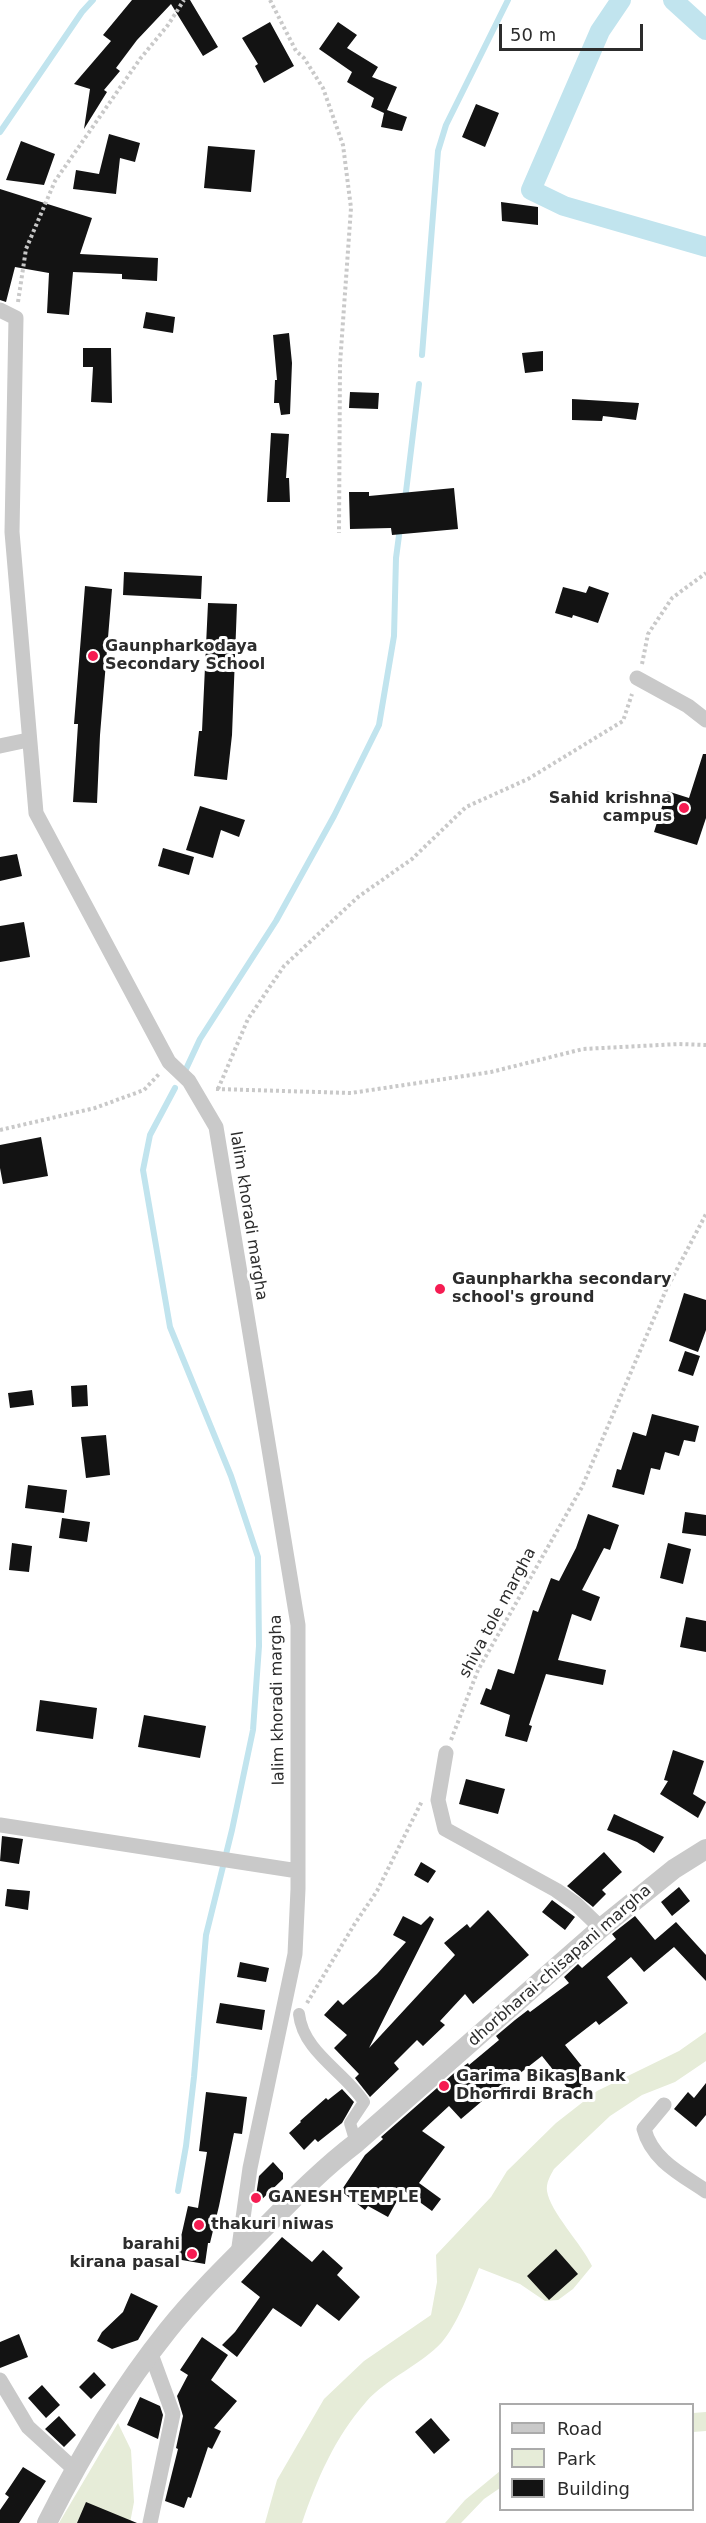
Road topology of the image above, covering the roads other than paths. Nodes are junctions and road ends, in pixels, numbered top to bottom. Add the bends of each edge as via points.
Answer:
1 (0, 310) edge
2 (637, 678) road end
3 (706, 720) edge
4 (28, 740) junction
5 (0, 746) edge
6 (446, 1753) road end
7 (0, 1825) edge
8 (706, 1849) edge
9 (298, 1871) junction
10 (601, 1929) junction
11 (299, 2014) road end
12 (664, 2105) dead end
13 (356, 2143) junction
14 (706, 2191) edge
15 (238, 2254) junction
16 (151, 2354) junction
17 (0, 2380) edge
18 (74, 2469) junction
19 (47, 2523) edge
20 (150, 2523) edge

1 - 4 street, lalim khoradi margha via 16,318 12,532
2 - 3 street
4 - 5 street
4 - 9 street, lalim khoradi margha via 36,813 169,1062 189,1081 216,1127 298,1625
6 - 10 street via 438,1800 445,1829 556,1890
7 - 9 street
8 - 10 street, dhorbharai-chisapani margha via 674,1869
9 - 15 street, lalim khoradi margha via 295,1954 250,2168
10 - 13 street, dhorbharai-chisapani margha
11 - 13 street via 306,2038 364,2102 351,2123
12 - 14 street via 644,2128 647,2140 660,2158
13 - 15 street, dhorbharai-chisapani margha via 326,2166
15 - 16 street, dhorbharai-chisapani margha
16 - 18 street, dhorbharai-chisapani margha
16 - 20 street via 173,2414
17 - 18 street via 28,2427
18 - 19 street, dhorbharai-chisapani margha

